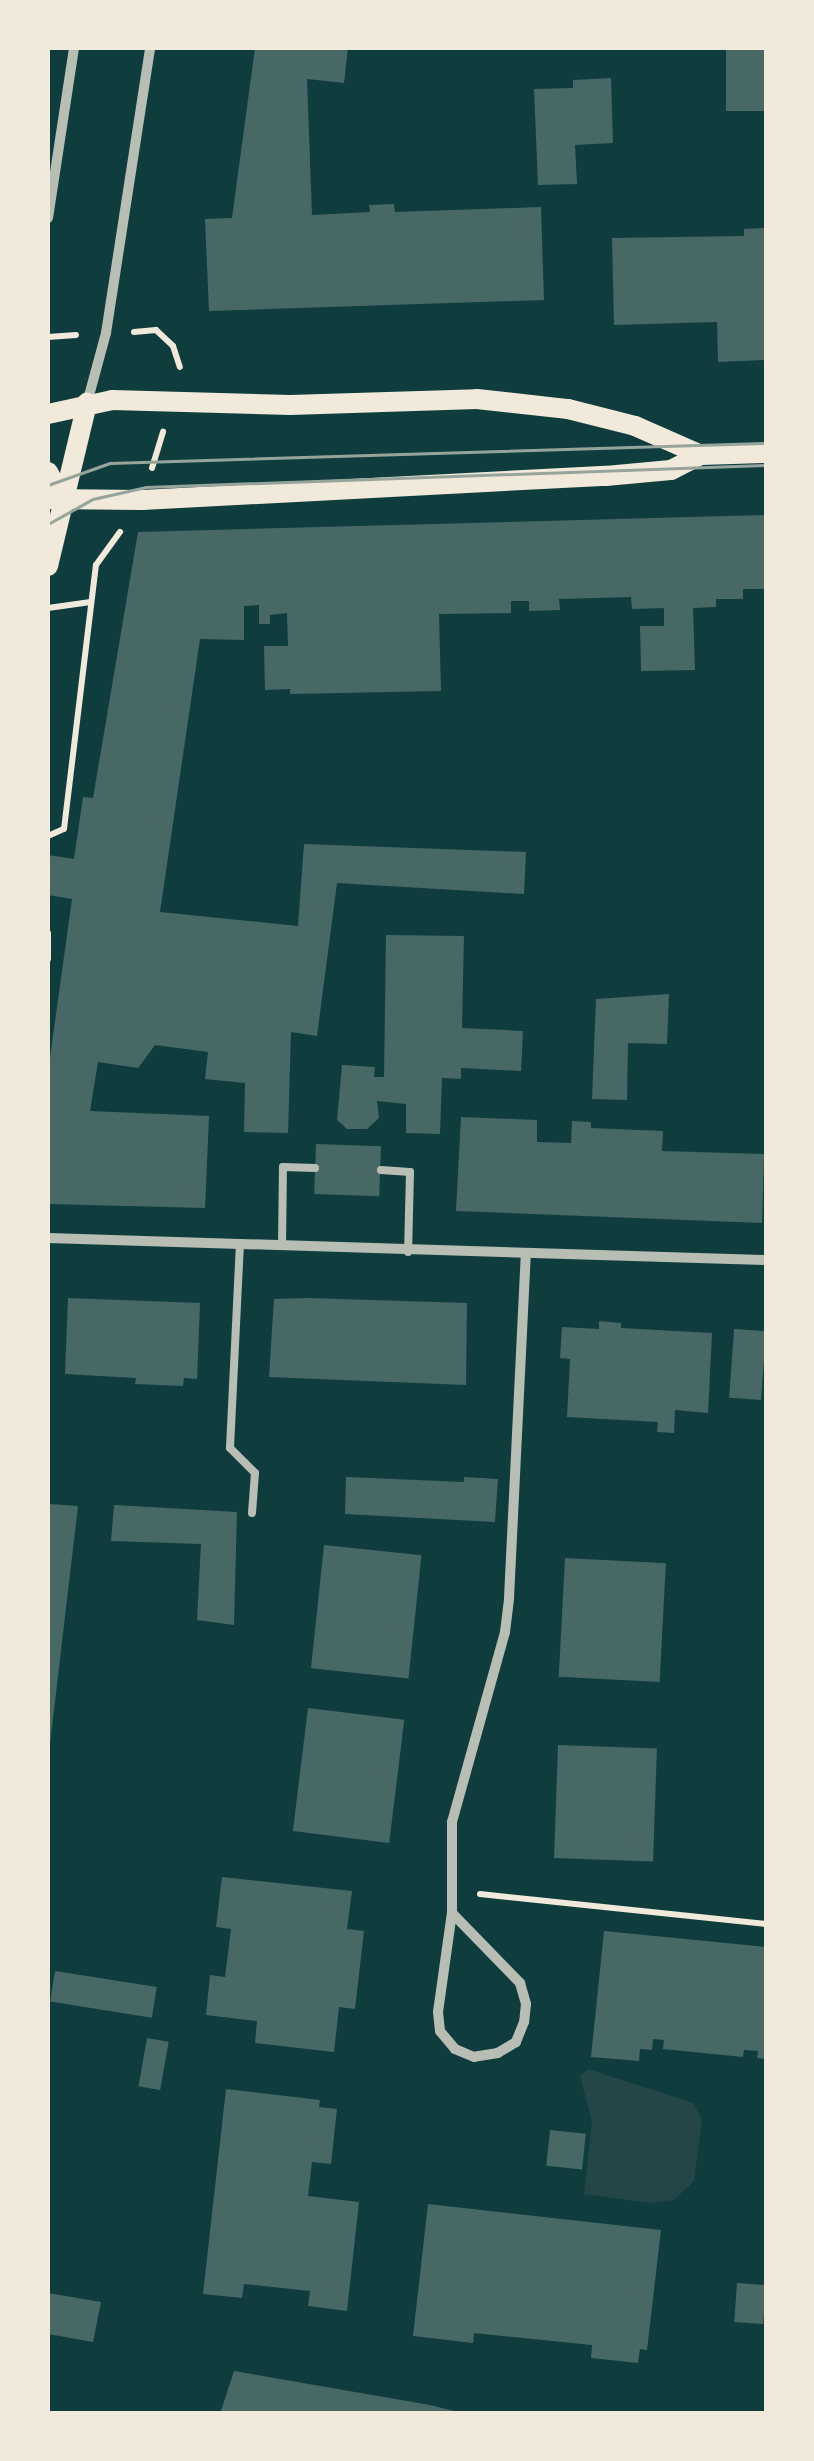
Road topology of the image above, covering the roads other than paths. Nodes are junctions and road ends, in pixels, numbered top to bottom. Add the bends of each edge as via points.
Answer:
1 (74, 48) edge
2 (150, 48) edge
3 (48, 218) edge
4 (87, 403) junction
5 (48, 414) edge
6 (766, 453) edge
7 (701, 455) junction
8 (48, 472) edge
9 (55, 498) edge
10 (48, 566) edge
11 (315, 1168) dead end
12 (381, 1170) dead end
13 (48, 1238) edge
14 (240, 1243) junction
15 (282, 1246) junction
16 (408, 1252) junction
17 (526, 1254) junction
18 (766, 1260) edge
19 (252, 1514) dead end
20 (452, 1913) junction

1 - 3 street
2 - 4 street via 106,334
4 - 5 main road
4 - 7 main road via 476,399 568,409 635,426
4 - 9 main road
6 - 7 main road
7 - 9 main road via 671,470 622,474 142,500
8 - 9 main road
9 - 10 main road
11 - 15 lane via 283,1167
12 - 16 lane via 410,1172
13 - 14 street
14 - 15 street
14 - 19 lane via 230,1448 254,1473
15 - 16 street
16 - 17 street
17 - 18 street
17 - 20 street via 509,1598 456,1800
20 - 20 street via 440,2030 454,2049 474,2057 498,2053 516,2042 524,2022 520,1983

